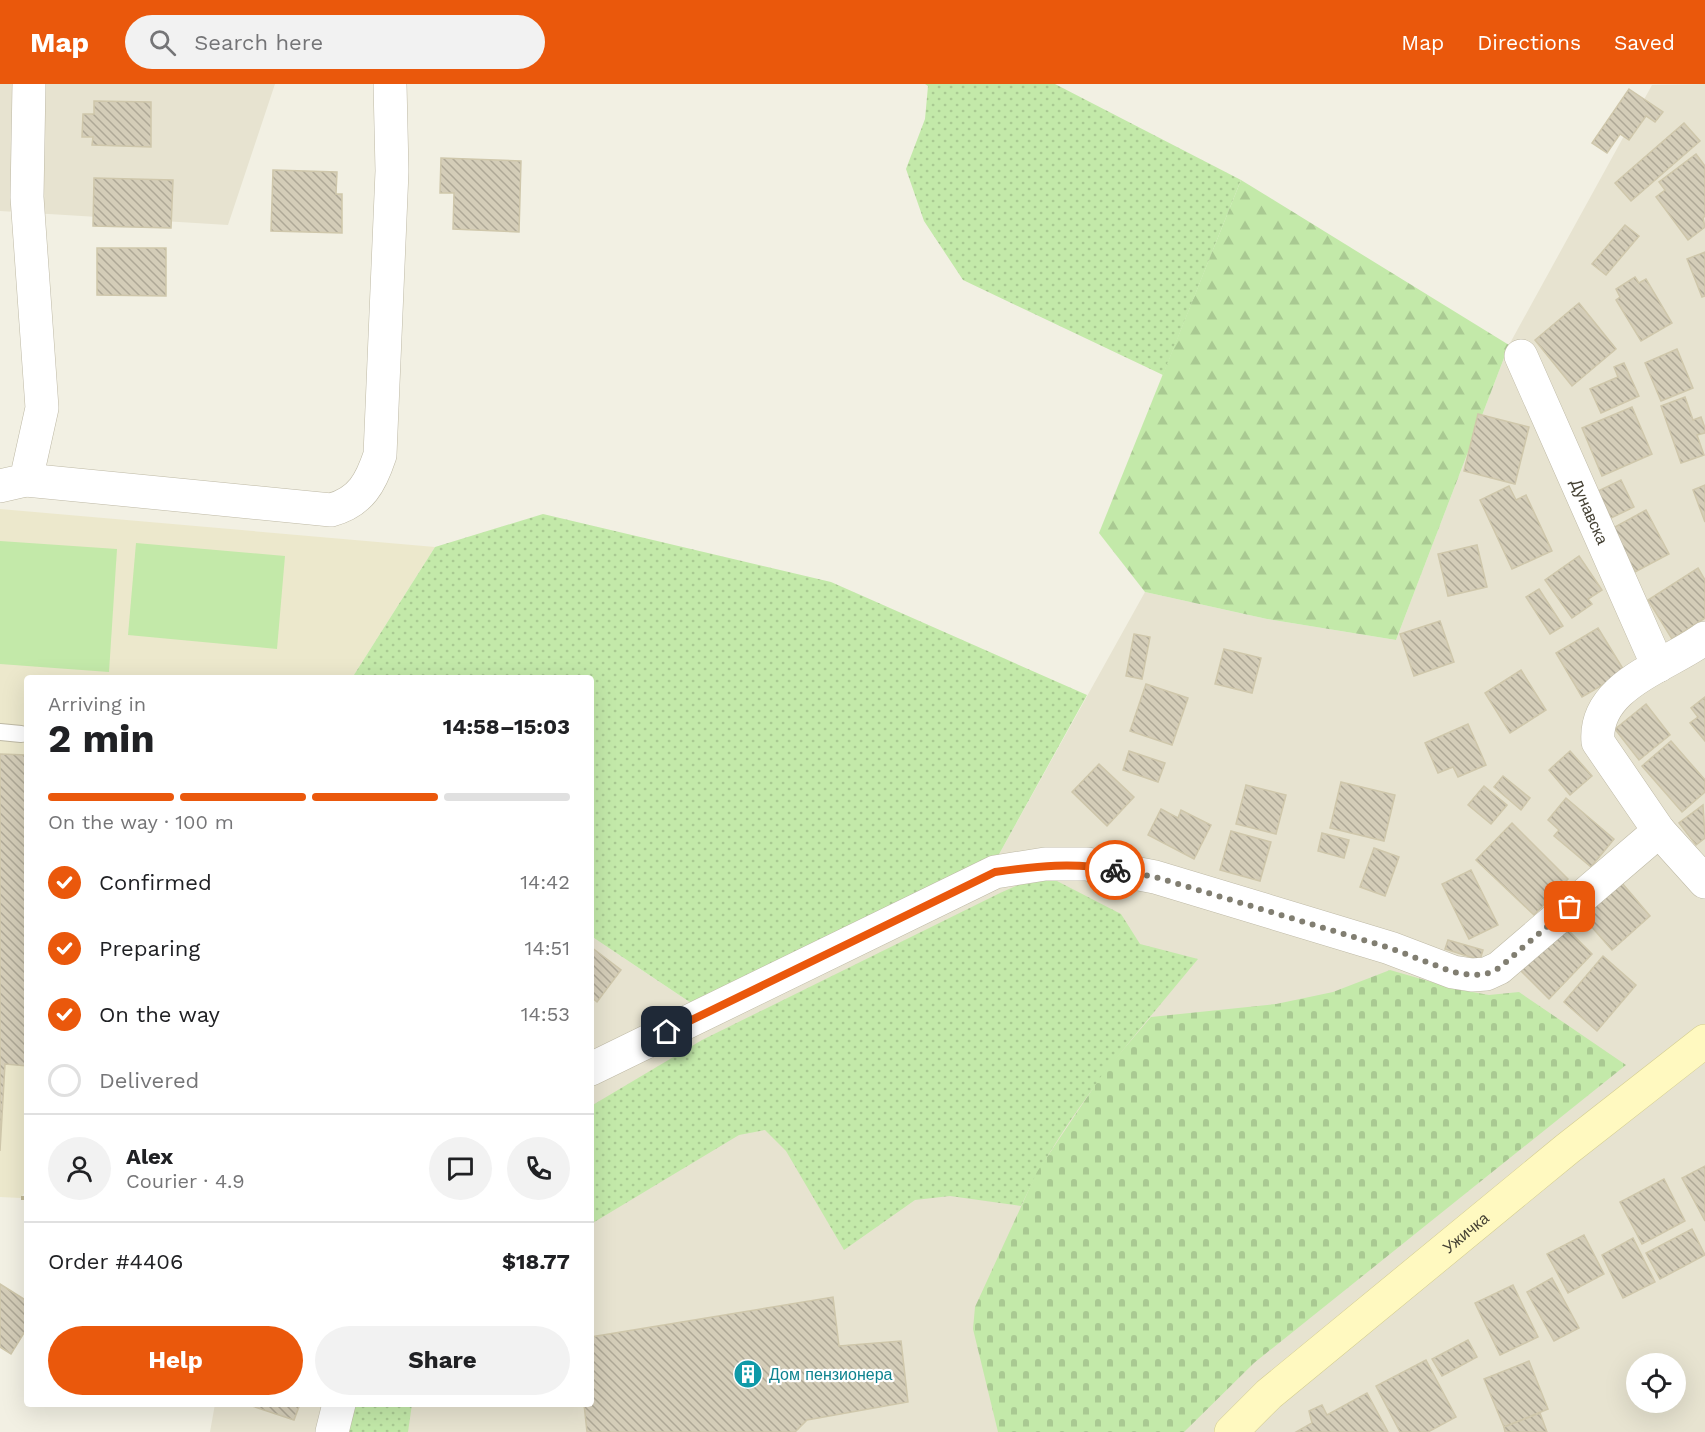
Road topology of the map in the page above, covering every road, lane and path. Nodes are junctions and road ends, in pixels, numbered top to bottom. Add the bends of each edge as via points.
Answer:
1 (29, 84) edge
2 (390, 84) edge
3 (1521, 356) dead end
4 (13, 483) edge
5 (1705, 638) edge
6 (1658, 666) junction
7 (0, 732) edge
8 (21, 734) dead end
9 (1659, 831) junction
10 (1705, 882) edge
11 (1705, 1041) edge
12 (594, 1068) edge
13 (338, 1407) edge
14 (332, 1432) edge
15 (1231, 1432) edge

1 - 4 street via 27,197 42,408
2 - 4 street via 392,171 380,455 361,494 348,505 331,510
3 - 6 street, Дунавска
5 - 6 street
6 - 9 street via 1620,691 1600,716 1597,727 1598,742
7 - 8 lane
9 - 10 street
9 - 12 street via 1499,968 1472,975 1155,877 1087,864 1045,864 995,872
11 - 15 main road, Ужичка via 1269,1394
13 - 14 street

